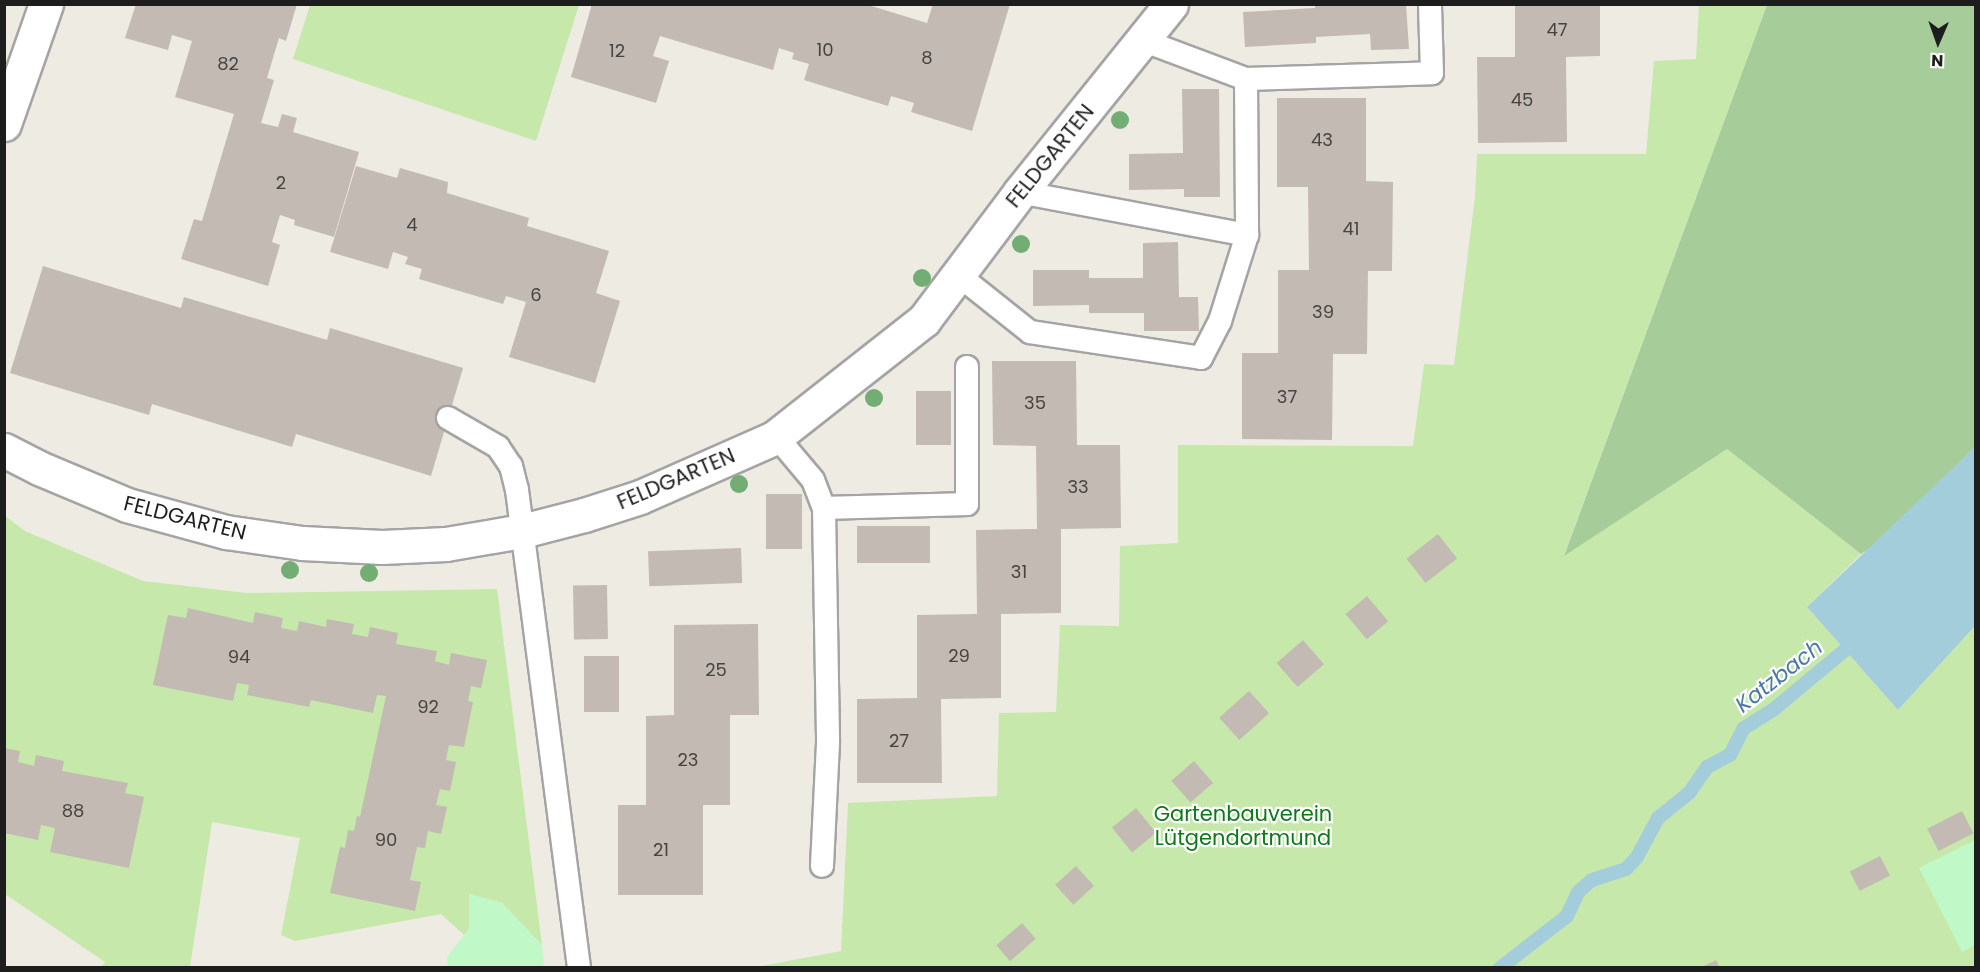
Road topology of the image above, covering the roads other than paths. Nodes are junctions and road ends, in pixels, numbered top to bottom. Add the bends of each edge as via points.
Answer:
1 (46, 4) edge
2 (1171, 4) edge
3 (1430, 4) edge
4 (1142, 40) junction
5 (1246, 79) junction
6 (4, 124) edge
7 (1020, 192) junction
8 (1247, 236) junction
9 (957, 274) junction
10 (967, 367) dead end
11 (448, 418) dead end
12 (776, 436) junction
13 (4, 450) edge
14 (824, 508) junction
15 (522, 531) junction
16 (822, 866) dead end
17 (579, 968) edge

1 - 6 street
2 - 4 street, FELDGARTEN
3 - 5 lane via 1432,74
4 - 5 lane
4 - 7 street, FELDGARTEN
5 - 8 lane
7 - 8 lane
7 - 9 street, FELDGARTEN
8 - 9 lane via 1220,321 1200,358 1030,332
9 - 12 street, FELDGARTEN via 924,320
10 - 14 lane via 967,504
11 - 15 lane via 498,447 511,466
12 - 14 lane via 813,480
12 - 15 street, FELDGARTEN via 640,497
13 - 15 street, FELDGARTEN via 127,505 226,532 302,543 382,547 446,544
14 - 16 lane via 828,743
15 - 17 lane

